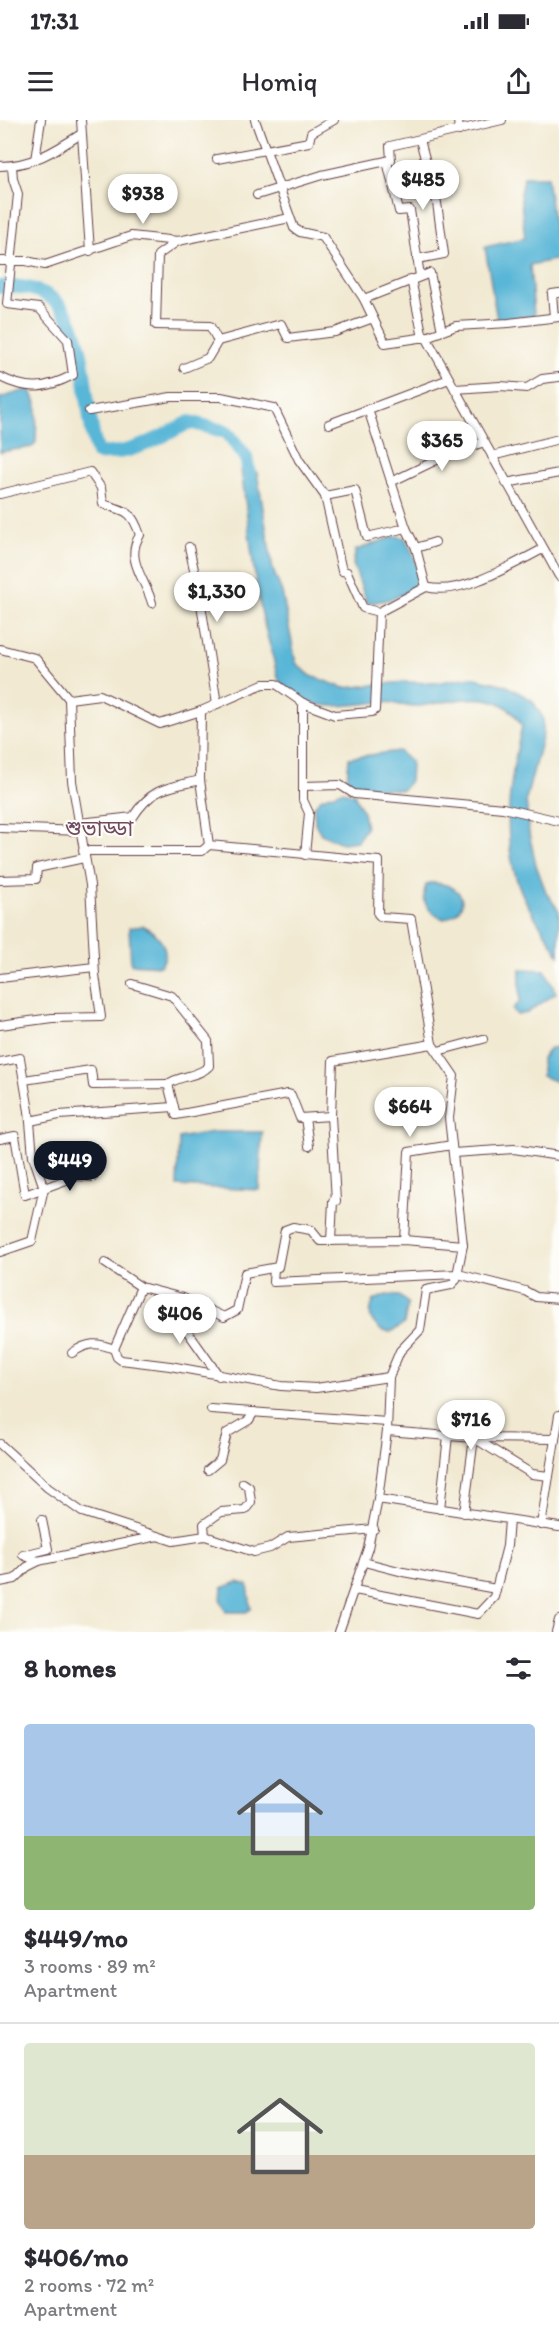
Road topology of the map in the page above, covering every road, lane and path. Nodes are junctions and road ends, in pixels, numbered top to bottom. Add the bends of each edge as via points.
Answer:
1 (41, 120) edge
2 (81, 120) edge
3 (255, 120) edge
4 (334, 120) edge
5 (458, 120) edge
6 (502, 120) edge
7 (459, 131) junction
8 (81, 134) junction
9 (420, 140) junction
10 (267, 149) junction
11 (217, 159) dead end
12 (35, 160) junction
13 (387, 161) junction
14 (0, 166) edge
15 (12, 166) junction
16 (280, 187) junction
17 (257, 195) dead end
18 (290, 218) junction
19 (178, 241) junction
20 (90, 251) junction
21 (417, 259) junction
22 (0, 261) edge
23 (11, 264) junction
24 (420, 276) junction
25 (411, 279) junction
26 (559, 293) edge
27 (364, 299) junction
28 (556, 317) edge
29 (373, 318) junction
30 (442, 331) junction
31 (425, 338) junction
32 (218, 341) junction
33 (184, 368) dead end
34 (559, 376) edge
35 (0, 377) edge
36 (449, 379) junction
37 (455, 389) junction
38 (368, 409) junction
39 (89, 411) dead end
40 (329, 424) dead end
41 (559, 439) edge
42 (484, 442) junction
43 (492, 456) junction
44 (559, 473) edge
45 (391, 482) junction
46 (506, 483) junction
47 (0, 494) edge
48 (325, 496) junction
49 (406, 528) junction
50 (435, 542) dead end
51 (189, 547) dead end
52 (416, 548) junction
53 (543, 549) junction
54 (558, 571) edge
55 (426, 587) junction
56 (152, 603) dead end
57 (379, 612) junction
58 (0, 649) edge
59 (69, 699) junction
60 (303, 703) junction
61 (217, 704) junction
62 (201, 711) junction
63 (201, 780) junction
64 (303, 786) junction
65 (559, 821) edge
66 (80, 827) junction
67 (0, 828) edge
68 (209, 844) junction
69 (84, 854) junction
70 (304, 855) junction
71 (0, 880) edge
72 (94, 967) junction
73 (0, 978) edge
74 (132, 984) dead end
75 (0, 1025) edge
76 (483, 1040) dead end
77 (432, 1044) junction
78 (438, 1051) junction
79 (0, 1062) edge
80 (24, 1080) junction
81 (168, 1084) junction
82 (174, 1107) junction
83 (331, 1116) junction
84 (304, 1118) junction
85 (30, 1121) junction
86 (0, 1138) edge
87 (309, 1146) dead end
88 (452, 1149) junction
89 (559, 1156) edge
90 (93, 1177) dead end
91 (44, 1188) junction
92 (404, 1240) junction
93 (330, 1241) junction
94 (463, 1245) junction
95 (0, 1252) edge
96 (105, 1263) dead end
97 (274, 1268) junction
98 (458, 1275) junction
99 (141, 1287) junction
100 (183, 1298) junction
101 (559, 1299) edge
102 (114, 1348) junction
103 (72, 1353) dead end
104 (219, 1376) junction
105 (389, 1377) junction
106 (211, 1409) dead end
107 (254, 1412) junction
108 (559, 1415) edge
109 (387, 1422) junction
110 (387, 1431) junction
111 (448, 1436) junction
112 (474, 1438) junction
113 (555, 1439) junction
114 (0, 1443) edge
115 (208, 1470) dead end
116 (549, 1476) junction
117 (243, 1483) dead end
118 (378, 1499) junction
119 (440, 1509) junction
120 (464, 1513) junction
121 (42, 1520) dead end
122 (509, 1520) junction
123 (541, 1525) junction
124 (559, 1527) edge
125 (374, 1529) junction
126 (159, 1536) junction
127 (206, 1536) junction
128 (38, 1561) junction
129 (364, 1562) junction
130 (51, 1563) dead end
131 (0, 1582) edge
132 (496, 1589) junction
133 (355, 1590) junction
134 (559, 1620) edge
135 (339, 1632) edge
136 (556, 1632) edge

1 - 12 street
2 - 8 street
3 - 10 street
4 - 10 street via 311,133 309,142
5 - 7 street
6 - 7 street
7 - 9 street
8 - 12 street
8 - 20 street
9 - 13 street via 390,146 391,160
9 - 21 street via 437,203 444,254
10 - 11 street
10 - 16 street
12 - 15 street
13 - 16 street
13 - 21 street via 399,211 410,210
14 - 15 street
15 - 23 street via 18,194
16 - 17 street
16 - 18 street
18 - 19 street
18 - 27 street via 300,232 323,237
19 - 20 street via 131,236
19 - 32 street via 158,255 156,325 210,326
20 - 23 street via 45,265
21 - 24 street
22 - 23 street
23 - 35 street via 7,304 39,308 68,340 73,375 50,387 16,386
24 - 25 street
24 - 30 street via 430,273
25 - 27 street
25 - 31 street
26 - 28 street via 552,294
27 - 29 street
28 - 30 street via 456,326
29 - 31 street via 385,343
29 - 32 street via 334,332 288,338 281,324
30 - 31 street
31 - 36 street
32 - 33 street via 208,358
34 - 37 street via 527,387
36 - 37 street
36 - 38 street
37 - 42 street
38 - 40 street
38 - 45 street
39 - 48 street via 171,397 221,397 274,408 299,460
41 - 43 street
42 - 43 street
42 - 45 street
43 - 46 street
44 - 46 street
45 - 49 street
46 - 53 street
47 - 56 street via 90,472 101,488 103,504 134,517 140,535 135,544 137,573 148,588
48 - 49 street via 355,490 367,537
48 - 57 street via 342,572 347,572 363,608
49 - 52 street
50 - 52 street
51 - 61 street
52 - 55 street
53 - 54 street
53 - 55 street via 468,584 437,590
55 - 57 street
57 - 60 street via 375,710 335,715
58 - 59 street via 35,658
59 - 62 street via 100,695 160,724
59 - 66 street via 72,781
60 - 61 street via 276,684 263,684
60 - 64 street
61 - 62 street
62 - 63 street
63 - 66 street via 145,798 133,817
63 - 68 street
64 - 65 street via 340,785 354,794 503,808
64 - 70 street via 303,800 309,813
66 - 67 street
66 - 69 street
68 - 69 street via 202,851
68 - 70 street
69 - 71 street via 37,868 36,879
69 - 72 street via 90,885
70 - 77 street via 379,861 378,914 411,919
72 - 73 street
72 - 75 street via 101,1017
74 - 81 street via 172,996 208,1041 209,1066 205,1071
76 - 78 street
77 - 78 street
77 - 83 street via 333,1061
78 - 88 street via 454,1076 449,1118
79 - 80 street via 20,1058
80 - 81 street via 91,1070 93,1085
80 - 85 street
81 - 82 street
82 - 84 street via 176,1115 288,1094 298,1116
82 - 85 street via 59,1115
83 - 84 street
83 - 93 street via 336,1201
84 - 87 street
85 - 91 street via 33,1156
86 - 91 street via 15,1136 25,1195
88 - 89 street via 514,1149
88 - 92 street via 409,1152
88 - 94 street
90 - 91 street via 77,1176
91 - 95 street via 32,1241
92 - 93 street
92 - 94 street
93 - 97 street via 318,1240 305,1228 285,1230 281,1261
94 - 98 street
96 - 99 street
97 - 98 street via 273,1282
97 - 100 street via 245,1273 237,1310 231,1315 219,1316
98 - 101 street via 536,1297
98 - 105 street via 451,1285 426,1290 420,1330 400,1351
99 - 100 street
99 - 102 street
100 - 104 street via 184,1329
102 - 103 street via 98,1342 85,1344
102 - 104 street via 121,1360
104 - 105 street via 316,1388
105 - 109 street
106 - 107 street
107 - 109 street
107 - 115 street via 249,1420 227,1432 220,1460
108 - 113 street
109 - 110 street
110 - 111 street
110 - 118 street
111 - 112 street
111 - 119 street
112 - 113 street
112 - 116 street via 532,1474
112 - 120 street
113 - 116 street
114 - 126 street via 48,1488 82,1512
116 - 123 street
117 - 127 street via 249,1487 251,1502 245,1510 221,1512 204,1524
118 - 119 street
118 - 125 street
119 - 120 street
120 - 122 street
121 - 128 street via 48,1549 23,1555
122 - 123 street
122 - 132 street
123 - 124 street
125 - 127 street via 288,1537 254,1552
125 - 129 street
126 - 127 street via 173,1541
126 - 128 street
128 - 130 street
128 - 131 street via 15,1579
129 - 132 street
129 - 133 street
132 - 133 street via 494,1597 478,1614
133 - 135 street
134 - 136 street

